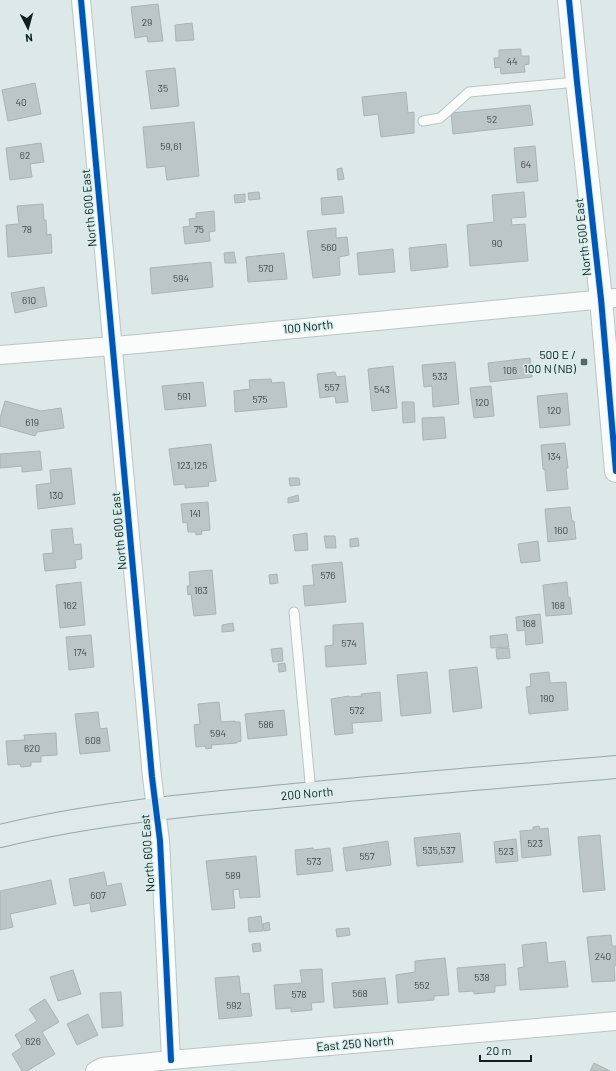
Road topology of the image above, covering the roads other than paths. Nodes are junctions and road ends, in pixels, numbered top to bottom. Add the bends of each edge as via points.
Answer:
1 (81, 0) edge
2 (569, 0) edge
3 (577, 82) junction
4 (423, 121) dead end
5 (608, 298) edge
6 (113, 346) junction
7 (0, 355) edge
8 (616, 471) edge
9 (294, 612) dead end
10 (616, 767) edge
11 (312, 793) junction
12 (156, 809) junction
13 (0, 836) edge
14 (616, 1021) edge
15 (171, 1060) junction
16 (95, 1071) edge

1 - 6 street, North 600 East
2 - 3 street, North 500 East
3 - 4 lane via 469,92 440,118
3 - 5 street, North 500 East
5 - 6 street, 100 North
5 - 8 street, North 500 East
6 - 7 street, 100 North
6 - 12 street, North 600 East
9 - 11 lane
10 - 11 main road, 200 North
11 - 12 main road, 200 North
12 - 13 main road, 200 North via 37,827
12 - 15 street, North 600 East via 160,841
14 - 15 street, East 250 North
15 - 16 street, East 250 North via 102,1067

